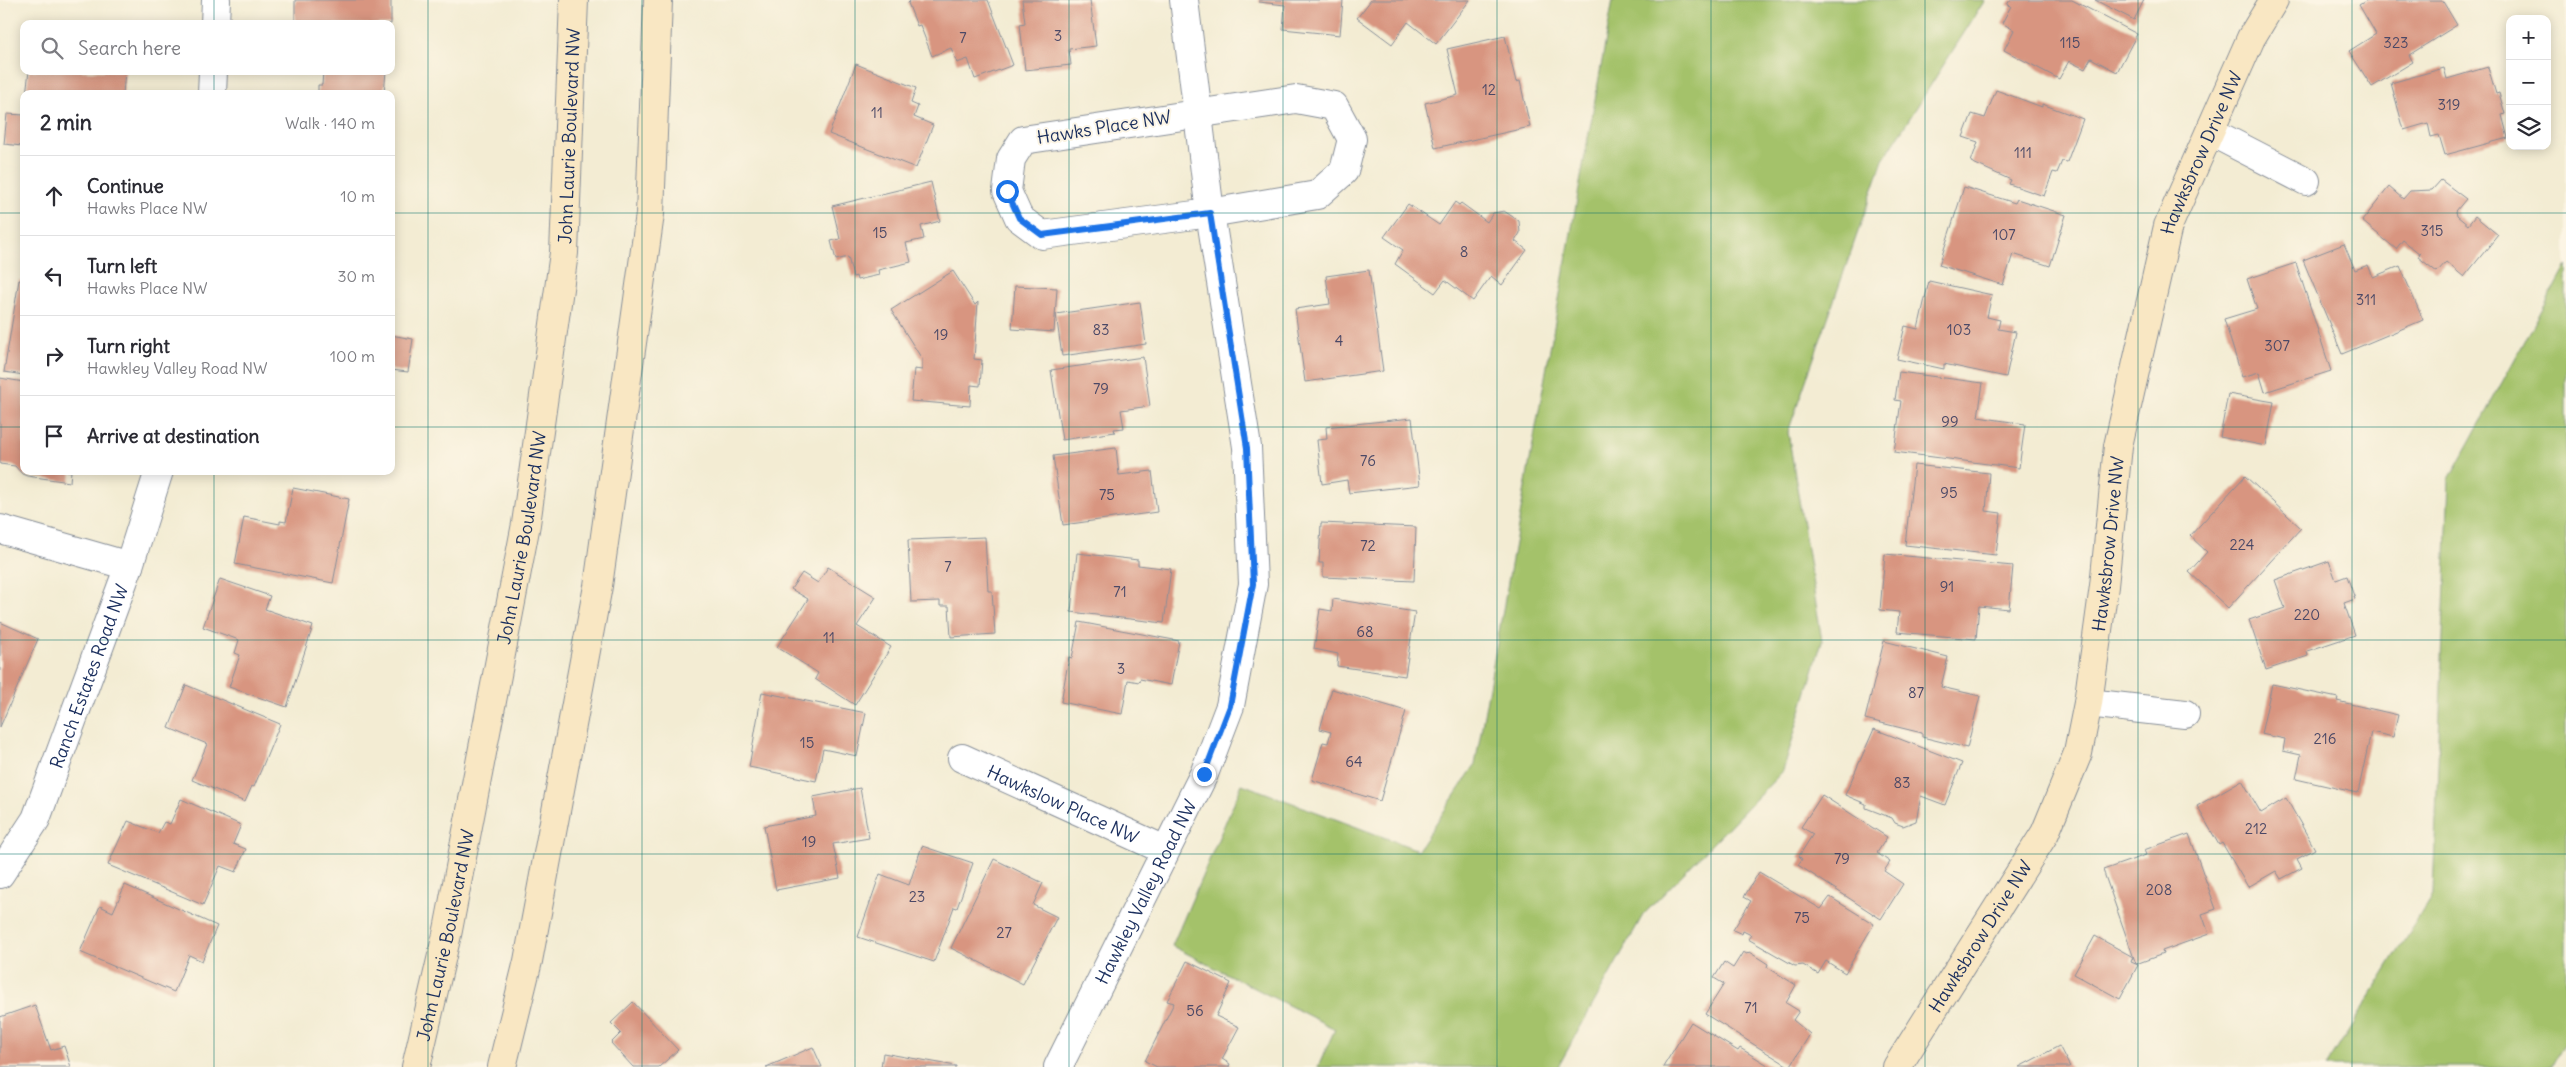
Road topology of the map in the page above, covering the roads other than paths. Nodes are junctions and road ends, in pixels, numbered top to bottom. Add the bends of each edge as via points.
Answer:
1 (216, 0) edge
2 (574, 0) edge
3 (658, 0) edge
4 (1184, 0) edge
5 (2274, 0) edge
6 (215, 20) edge
7 (213, 75) edge
8 (212, 90) edge
9 (1197, 112) junction
10 (2211, 132) junction
11 (2306, 181) dead end
12 (1210, 213) junction
13 (158, 475) edge
14 (0, 529) edge
15 (129, 566) junction
16 (2088, 703) junction
17 (2185, 714) dead end
18 (962, 758) dead end
19 (1165, 850) junction
20 (0, 874) edge
21 (416, 1067) edge
22 (502, 1067) edge
23 (1058, 1067) edge
24 (1897, 1067) edge

1 - 6 street
2 - 21 main road, John Laurie Boulevard NW via 564,253 526,524 448,930
3 - 22 main road via 650,214 598,586 528,961
4 - 9 street, Hawkley Valley Road NW
5 - 10 main road, Hawksbrow Drive NW via 2251,38
7 - 8 street
9 - 12 street, Hawkley Valley Road NW
9 - 12 street, Hawks Place NW via 1296,99 1334,106 1352,139 1344,171 1316,194
9 - 12 street, Hawks Place NW via 1023,140 1011,159 1007,191 1019,218 1042,235
10 - 11 street
10 - 16 main road, Hawksbrow Drive NW via 2168,226 2118,446
12 - 19 street, Hawkley Valley Road NW via 1247,448 1253,584 1230,706 1204,774
13 - 15 street, Ranch Estates Road NW
14 - 15 street
15 - 20 street, Ranch Estates Road NW via 36,819
16 - 17 street
16 - 24 main road, Hawksbrow Drive NW via 2078,753 2045,833
18 - 19 street, Hawkslow Place NW
19 - 23 street, Hawkley Valley Road NW

